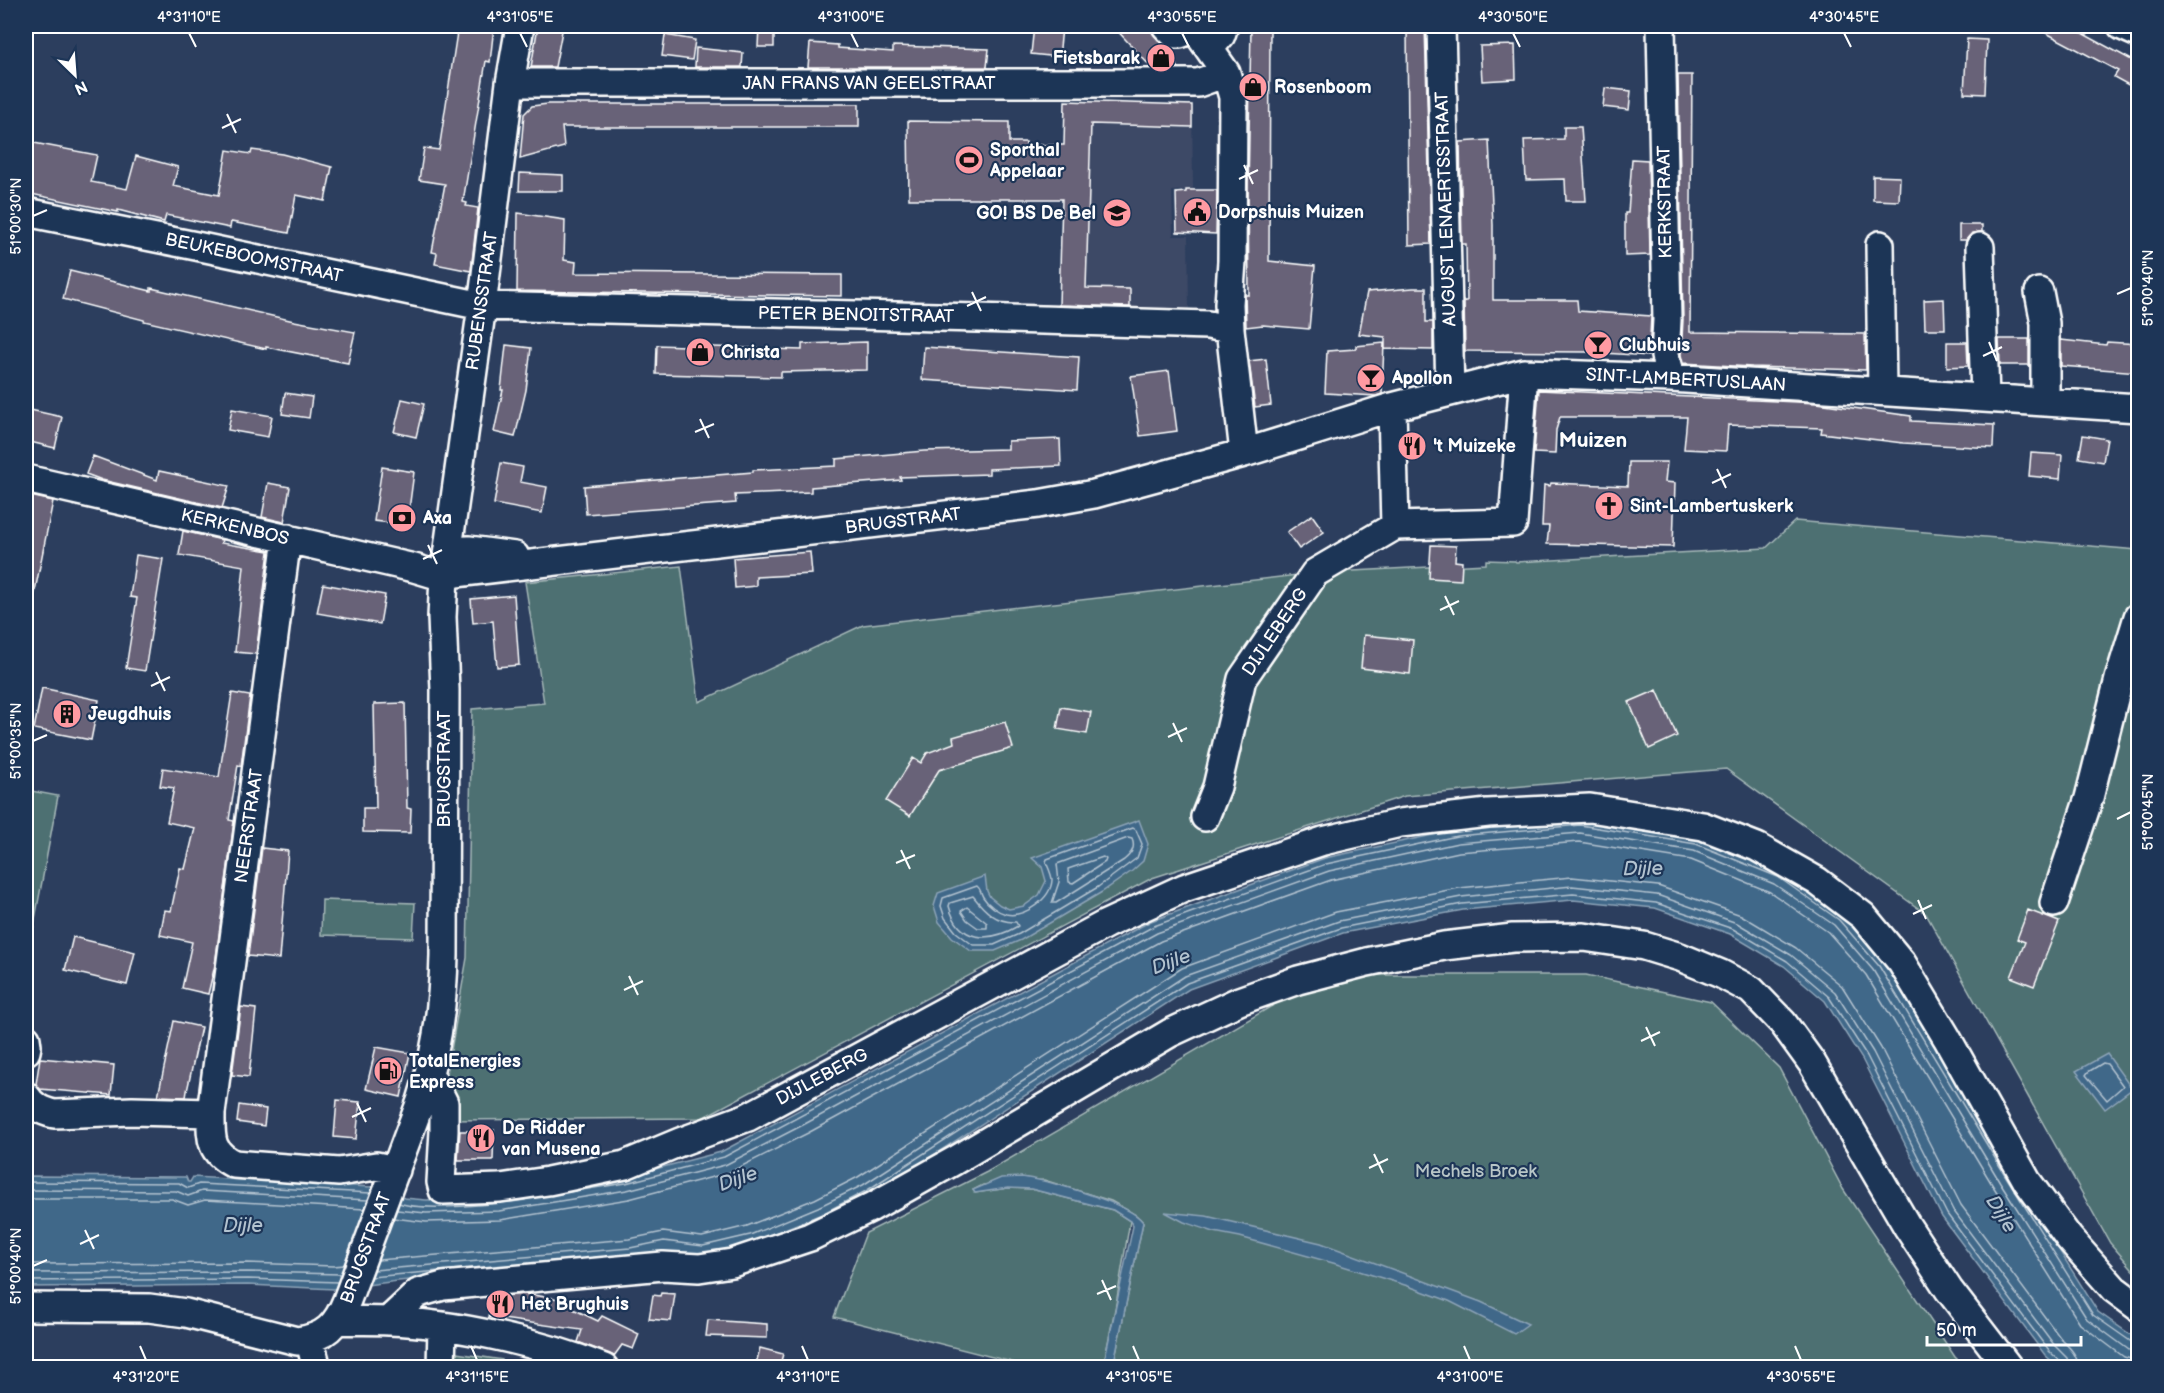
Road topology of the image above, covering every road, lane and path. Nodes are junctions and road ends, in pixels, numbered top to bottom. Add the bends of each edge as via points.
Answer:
1 (520, 26) edge
2 (1166, 26) edge
3 (1441, 26) edge
4 (1661, 26) edge
5 (2122, 26) edge
6 (1206, 32) edge
7 (2139, 33) edge
8 (1226, 73) junction
9 (510, 83) junction
10 (26, 212) edge
11 (1880, 245) dead end
12 (1980, 247) dead end
13 (2039, 292) dead end
14 (482, 306) junction
15 (1230, 329) junction
16 (1524, 374) junction
17 (1670, 378) junction
18 (1882, 391) junction
19 (1450, 392) junction
20 (1985, 398) junction
21 (2045, 402) junction
22 (1392, 407) junction
23 (2139, 408) edge
24 (1244, 453) junction
25 (26, 478) edge
26 (1395, 526) junction
27 (287, 538) junction
28 (448, 551) junction
29 (558, 561) junction
30 (444, 577) junction
31 (2139, 617) edge
32 (1205, 817) dead end
33 (2054, 903) dead end
34 (26, 1039) edge
35 (26, 1051) edge
36 (430, 1075) junction
37 (26, 1096) edge
38 (211, 1113) junction
39 (394, 1174) junction
40 (26, 1307) edge
41 (2139, 1307) edge
42 (343, 1310) junction
43 (388, 1321) junction
44 (442, 1326) junction
45 (309, 1340) junction
46 (317, 1368) edge
47 (441, 1368) edge
48 (604, 1368) edge
49 (2009, 1368) edge

1 - 9 street, RUBENSSTRAAT
2 - 6 street via 1174,34
3 - 19 street, AUGUST LENAERTSSTRAAT
4 - 17 street, KERKSTRAAT via 1665,356
5 - 7 street
6 - 8 street
8 - 9 street, JAN FRANS VAN GEELSTRAAT via 1198,83
8 - 15 street via 1234,114
9 - 14 street, RUBENSSTRAAT
10 - 14 street, BEUKEBOOMSTRAAT
11 - 18 street
12 - 20 street
13 - 21 street via 2045,323
14 - 15 street, PETER BENOITSTRAAT via 978,318
14 - 28 street, RUBENSSTRAAT
15 - 24 street
16 - 17 street, SINT-LAMBERTUSLAAN
16 - 19 street, SINT-LAMBERTUSLAAN
16 - 26 street via 1513,523
17 - 18 street, SINT-LAMBERTUSLAAN
18 - 20 street, SINT-LAMBERTUSLAAN
19 - 22 street, SINT-LAMBERTUSLAAN
20 - 21 street, SINT-LAMBERTUSLAAN
21 - 23 street, SINT-LAMBERTUSLAAN
22 - 24 street, SINT-LAMBERTUSLAAN
22 - 26 street
24 - 29 street, BRUGSTRAAT via 1094,494 1038,504
25 - 27 street, KERKENBOS
26 - 32 street, DIJLEBERG via 1315,573 1242,679 1217,787
27 - 30 street, KERKENBOS
27 - 38 street, NEERSTRAAT
28 - 29 street, BRUGSTRAAT
28 - 30 street, RUBENSSTRAAT
29 - 30 street, BRUGSTRAAT
30 - 36 street, BRUGSTRAAT via 443,999
31 - 33 street via 2089,798
34 - 35 street
36 - 39 street, BRUGSTRAAT
36 - 41 street, DIJLEBERG via 444,1103 443,1190 548,1182 625,1166 748,1117 1106,924 1184,888 1323,841 1400,823 1488,813 1590,808 1703,826 1757,847 1817,881 1863,916 1902,963 2027,1181 2069,1239 2114,1289
37 - 38 street via 33,1106 54,1114
38 - 39 street, NEERSTRAAT via 215,1150 234,1164 339,1172 376,1166
39 - 42 street, BRUGSTRAAT
40 - 45 street via 149,1308 218,1320 285,1339
42 - 43 street via 363,1322
42 - 45 street via 328,1330
43 - 44 street
43 - 49 street via 418,1293 443,1286 732,1263 810,1237 872,1207 1170,1033 1239,1001 1298,980 1444,946 1513,938 1584,937 1644,946 1680,957 1751,990 1812,1063 1907,1226 1949,1290
44 - 47 street
44 - 48 street via 495,1336
45 - 46 street

